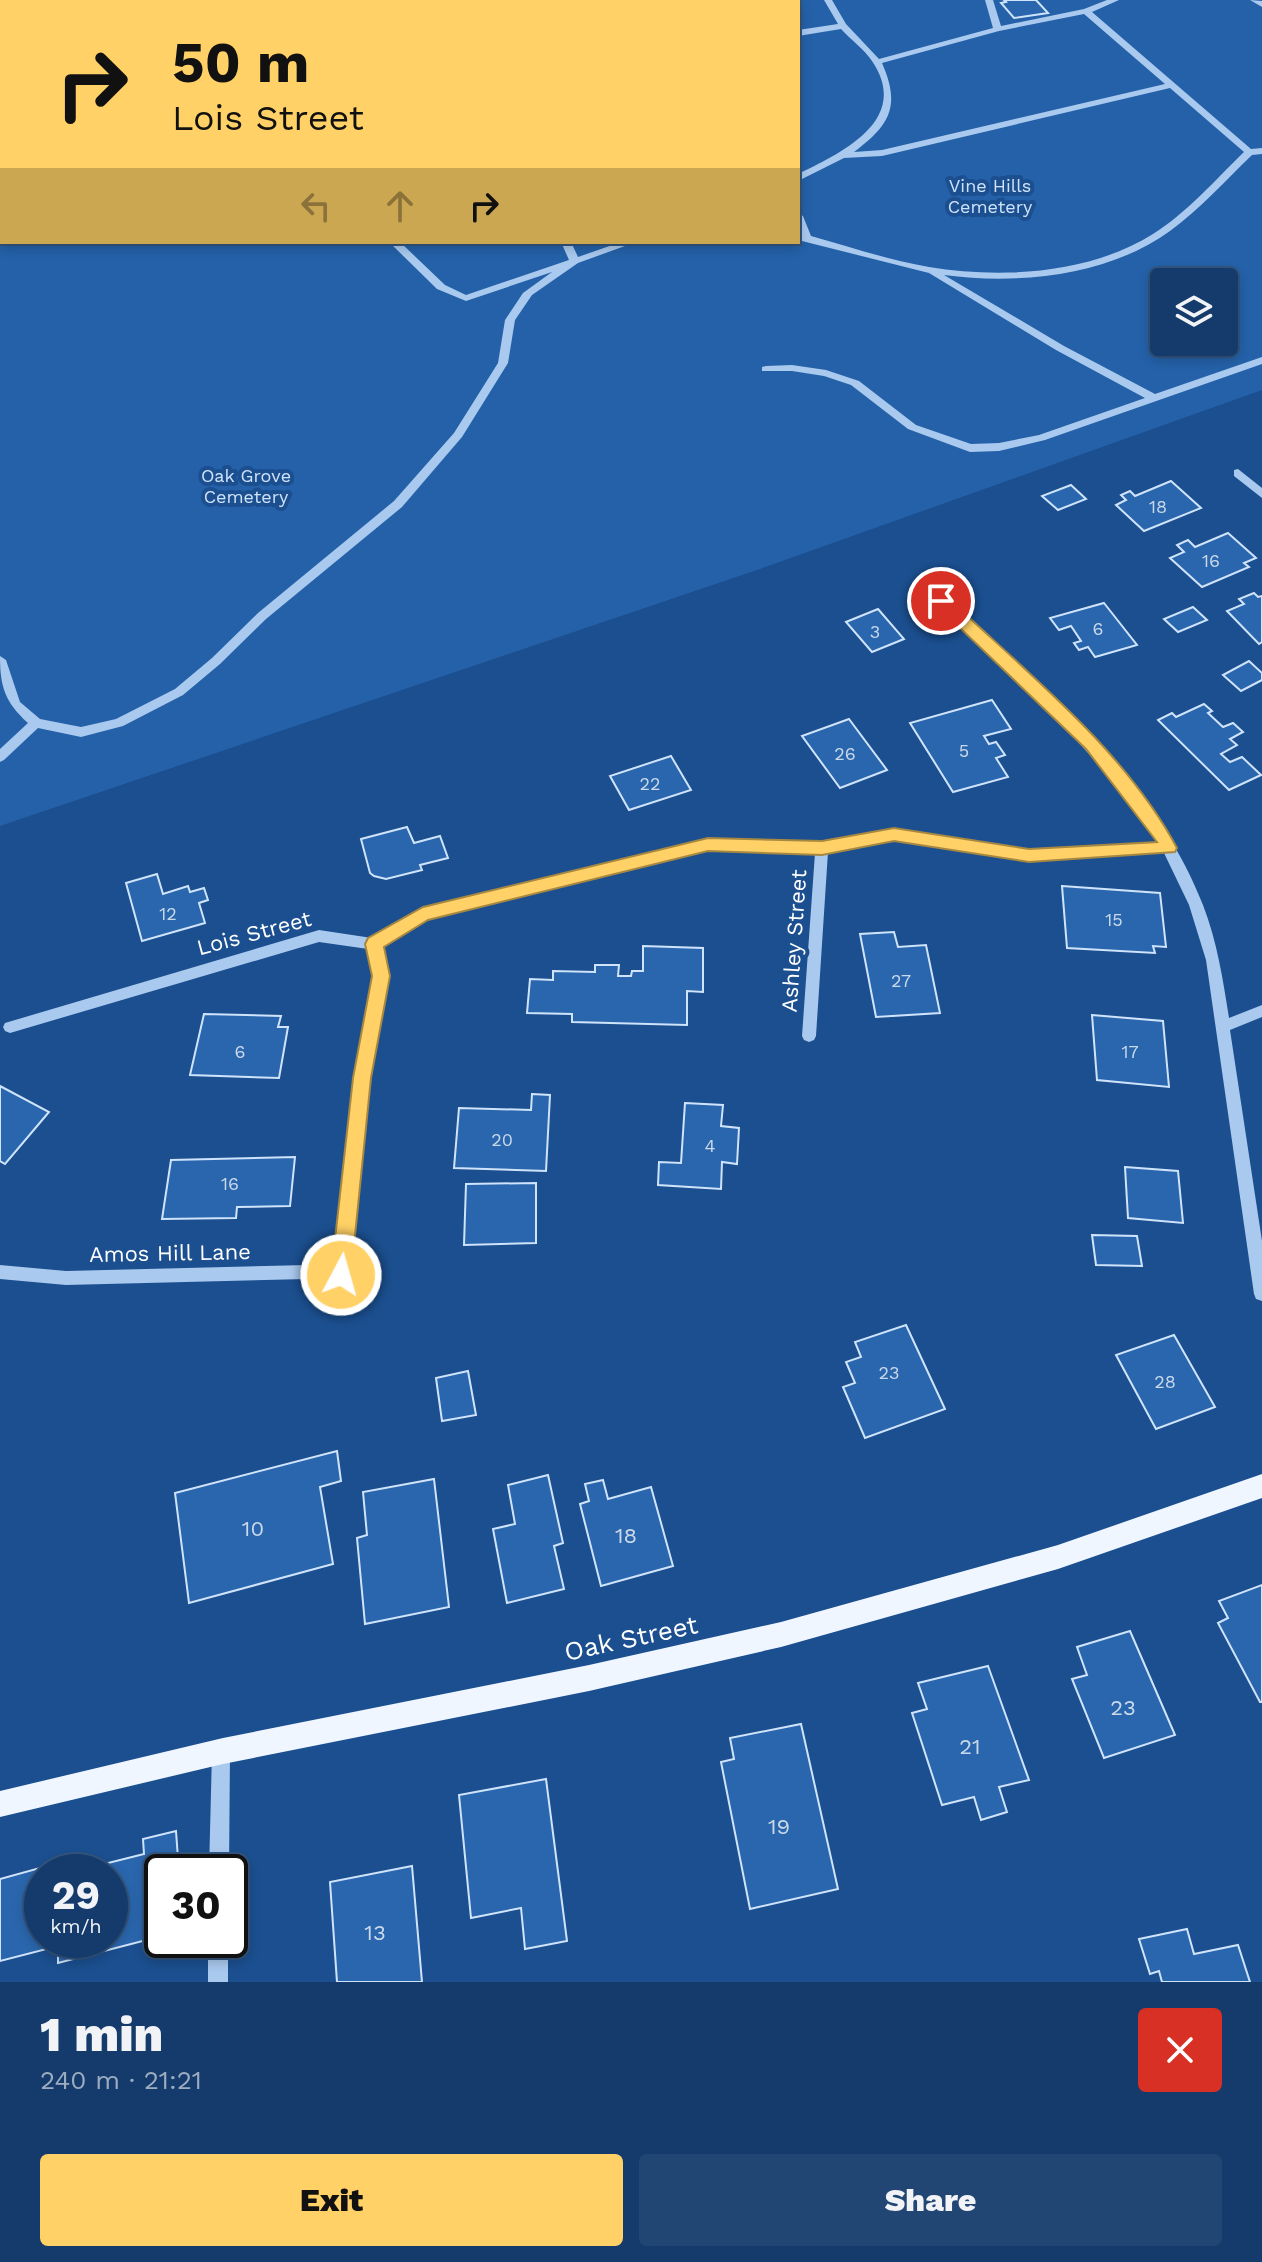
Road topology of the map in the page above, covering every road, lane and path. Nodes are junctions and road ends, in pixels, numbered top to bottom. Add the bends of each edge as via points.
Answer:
1 (828, 0) edge
2 (989, 0) edge
3 (1115, 0) edge
4 (1254, 0) edge
5 (1262, 4) edge
6 (1086, 11) junction
7 (844, 26) junction
8 (998, 29) junction
9 (800, 33) edge
10 (877, 62) junction
11 (1169, 86) junction
12 (1262, 151) edge
13 (1249, 152) junction
14 (845, 155) junction
15 (800, 177) edge
16 (803, 238) edge
17 (396, 244) edge
18 (567, 244) edge
19 (625, 244) edge
20 (575, 261) junction
21 (930, 270) junction
22 (1262, 360) edge
23 (766, 369) dead end
24 (1156, 399) junction
25 (1238, 473) dead end
26 (1262, 494) edge
27 (941, 601) dead end
28 (0, 660) edge
29 (36, 723) junction
30 (0, 757) edge
31 (822, 848) junction
32 (1169, 848) junction
33 (374, 944) junction
34 (1262, 1011) edge
35 (10, 1027) dead end
36 (1222, 1027) junction
37 (809, 1036) dead end
38 (0, 1272) edge
39 (1262, 1294) edge
40 (1262, 1486) edge
41 (221, 1752) junction
42 (0, 1804) edge
43 (219, 1854) edge
44 (218, 1958) edge
45 (218, 1982) edge

1 - 7 street
2 - 8 street
3 - 6 street
4 - 5 street
6 - 8 street
6 - 11 street
7 - 9 street
7 - 10 street
8 - 10 street
10 - 14 street via 889,94 888,112
11 - 13 street
11 - 14 street via 882,153
12 - 13 street
13 - 21 street via 1157,236 1126,253 1038,273 982,276
14 - 15 street
16 - 21 street
17 - 20 street via 441,287 466,298
18 - 20 street
19 - 20 street
20 - 29 street via 528,293 510,320 503,363 458,435 398,504 262,616 216,661 179,692 119,723 81,732
21 - 24 street
22 - 24 street
23 - 24 street via 815,371 855,383 912,427 970,448 1041,438
25 - 26 street
27 - 32 street via 1092,744
28 - 29 street via 15,704
29 - 30 street
31 - 32 street via 894,835 1029,856
31 - 33 street via 708,845 423,914
31 - 37 street, Ashley Street
32 - 36 street via 1205,922
33 - 35 street, Lois Street via 319,936
33 - 38 street, Amos Hill Lane via 381,976 362,1078 341,1275 66,1278
34 - 36 street
36 - 39 street
40 - 41 main road, Oak Street via 1036,1564 862,1613 712,1651
41 - 42 main road, Oak Street
41 - 43 street
44 - 45 street

